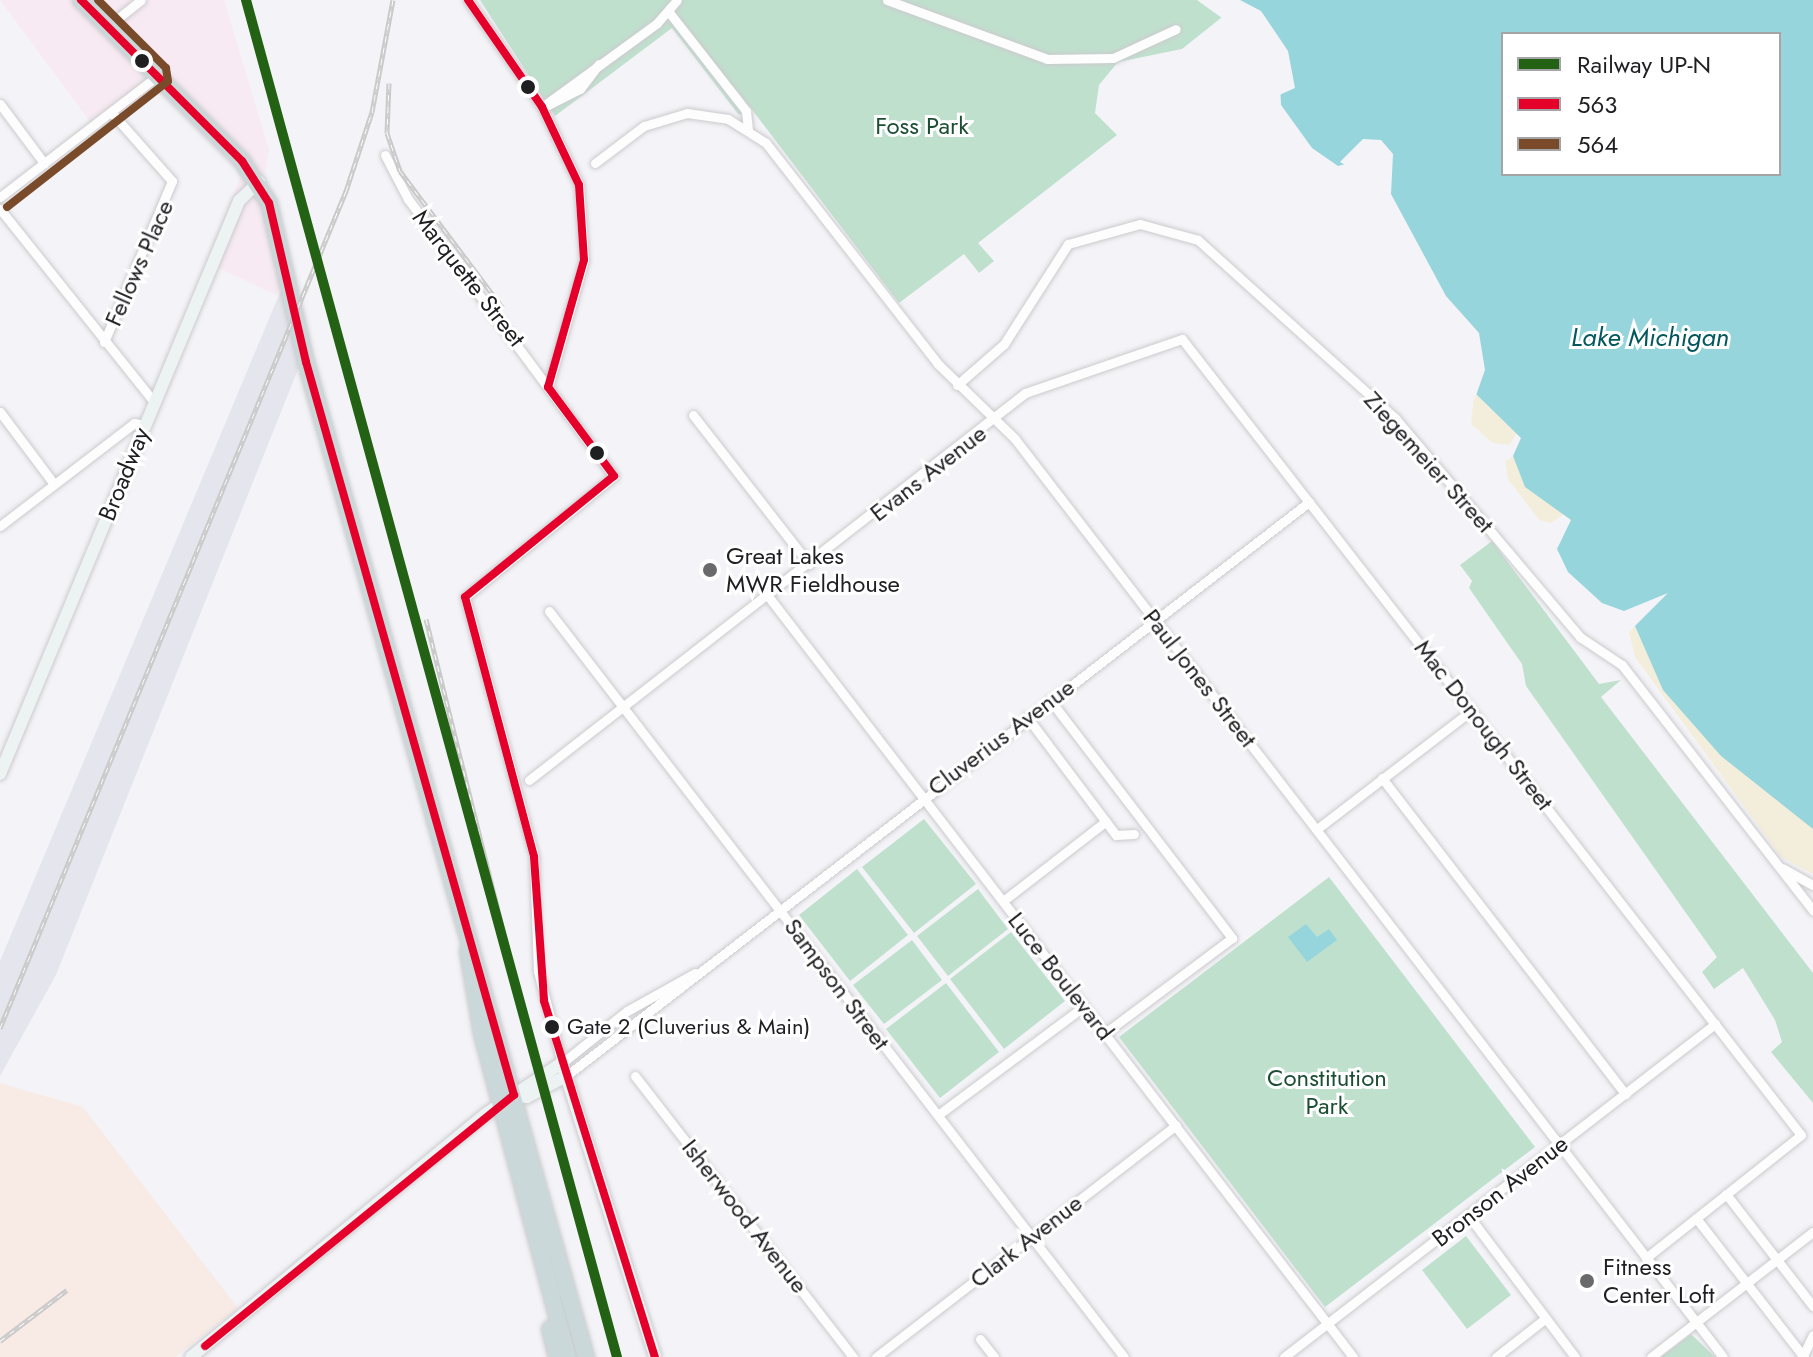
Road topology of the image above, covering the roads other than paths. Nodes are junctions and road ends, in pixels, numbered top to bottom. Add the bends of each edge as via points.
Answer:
1 (81, 0) edge
2 (141, 0) edge
3 (468, 0) edge
4 (677, 0) edge
5 (887, 0) edge
6 (668, 11) junction
7 (107, 27) junction
8 (1176, 29) dead end
9 (157, 76) junction
10 (0, 104) edge
11 (542, 107) junction
12 (111, 112) junction
13 (748, 129) junction
14 (385, 155) dead end
15 (44, 163) junction
16 (595, 163) dead end
17 (259, 182) junction
18 (0, 197) edge
19 (0, 209) edge
20 (104, 342) junction
21 (1155, 348) joint
22 (957, 385) junction
23 (548, 387) junction
24 (154, 402) junction
25 (0, 412) edge
26 (693, 415) dead end
27 (995, 420) junction
28 (144, 425) junction
29 (54, 484) junction
30 (1309, 502) junction
31 (0, 526) edge
32 (809, 564) junction
33 (768, 596) junction
34 (549, 611) dead end
35 (1155, 620) junction
36 (1050, 700) junction
37 (623, 707) junction
38 (1472, 710) junction
39 (1027, 717) junction
40 (0, 774) edge
41 (1382, 778) junction
42 (529, 780) dead end
43 (923, 797) junction
44 (1106, 821) junction
45 (1317, 829) junction
46 (1134, 834) dead end
47 (1779, 867) junction
48 (1813, 885) edge
49 (1003, 901) junction
50 (780, 909) junction
51 (1813, 910) edge
52 (1084, 1006) junction
53 (1715, 1024) junction
54 (1105, 1033) junction
55 (564, 1070) junction
56 (635, 1076) dead end
57 (1625, 1094) junction
58 (507, 1100) junction
59 (938, 1115) junction
60 (1176, 1125) junction
61 (1558, 1146) junction
62 (1726, 1194) junction
63 (1468, 1215) junction
64 (1696, 1218) junction
65 (1813, 1232) edge
66 (1031, 1237) junction
67 (1646, 1258) junction
68 (1777, 1260) junction
69 (1746, 1284) junction
70 (550, 1292) junction
71 (1813, 1306) edge
72 (1546, 1318) junction
73 (1695, 1323) junction
74 (1327, 1324) junction
75 (1813, 1335) edge
76 (980, 1339) dead end
77 (205, 1346) junction
78 (1804, 1356) edge
79 (191, 1357) edge
80 (214, 1357) edge
81 (557, 1357) edge
82 (568, 1357) edge
83 (586, 1357) edge
84 (655, 1357) edge
85 (853, 1357) edge
86 (876, 1357) edge
87 (994, 1357) edge
88 (1124, 1357) edge
89 (1284, 1357) edge
90 (1353, 1357) edge
91 (1496, 1357) edge
92 (1575, 1357) edge
93 (1651, 1357) edge
94 (1723, 1357) edge

1 - 7 highway
2 - 7 street
3 - 11 street
4 - 6 street
5 - 8 street via 1047,59 1113,58
6 - 11 street
6 - 13 street, Paul Jones Street via 746,111
7 - 9 highway
9 - 12 street
9 - 17 highway
10 - 15 street
11 - 23 street via 579,185 585,227 578,290
12 - 15 street
12 - 20 street, Fellows Place via 172,181
13 - 16 street via 716,116 672,116
13 - 22 street, Paul Jones Street
14 - 23 street, Marquette Street via 408,199
15 - 18 street
17 - 24 street, Broadway via 239,201
17 - 58 highway
19 - 20 street
20 - 24 street
21 - 27 street, Evans Avenue via 1025,393
21 - 30 street, Mac Donough Street via 1182,339
22 - 27 street, Paul Jones Street
22 - 47 street, Ziegemeier Street via 1011,334 1068,244 1140,224 1189,234 1395,418 1580,637 1622,665
23 - 55 street, Marquette Street via 614,476 465,597 534,857 538,971
24 - 28 street, Broadway
25 - 29 street
26 - 32 street
27 - 32 street, Evans Avenue
27 - 35 street, Paul Jones Street
28 - 29 street via 134,423
28 - 40 street, Broadway
29 - 31 street
30 - 35 street, Cluverius Avenue
30 - 38 street, Mac Donough Street
32 - 33 street, Evans Avenue
33 - 37 street, Evans Avenue
33 - 43 street, Luce Boulevard
34 - 37 street, Sampson Street
35 - 36 street, Cluverius Avenue
35 - 45 street, Paul Jones Street
36 - 39 street, Cluverius Avenue
36 - 54 street via 1232,938
37 - 42 street, Evans Avenue
37 - 50 street, Sampson Street
38 - 41 street
38 - 53 street, Mac Donough Street
39 - 43 street, Cluverius Avenue
39 - 44 street
41 - 45 street
41 - 57 street
43 - 49 street, Luce Boulevard
43 - 50 street, Cluverius Avenue
44 - 46 street via 1120,837
44 - 49 street
45 - 61 street, Paul Jones Street
47 - 48 street
47 - 51 street, Ziegemeier Street
49 - 52 street, Luce Boulevard
50 - 55 street, Cluverius Avenue
50 - 59 street, Sampson Street
52 - 54 street, Luce Boulevard
52 - 59 street
53 - 57 street, Bronson Avenue
53 - 62 street, Mac Donough Street via 1801,1135
54 - 60 street, Luce Boulevard
55 - 58 street
55 - 84 street
56 - 85 street, Isherwood Avenue
57 - 61 street, Bronson Avenue
58 - 70 highway
58 - 77 street
58 - 83 highway
59 - 66 street, Sampson Street
60 - 66 street, Clark Avenue
60 - 74 street, Luce Boulevard
61 - 63 street, Bronson Avenue
61 - 67 street, Paul Jones Street
62 - 64 street
62 - 68 street
63 - 72 street
63 - 74 street, Bronson Avenue
64 - 67 street
64 - 69 street
65 - 68 street
66 - 86 street, Clark Avenue
66 - 88 street, Sampson Street
67 - 73 street, Paul Jones Street
68 - 69 street
68 - 71 street
69 - 73 street
69 - 78 street
70 - 81 highway via 547,1315
70 - 82 highway
72 - 91 street
72 - 92 street
73 - 93 street
73 - 94 street, Paul Jones Street
74 - 89 street, Bronson Avenue
74 - 90 street, Luce Boulevard
75 - 78 street
76 - 87 street
77 - 79 street
77 - 80 street

